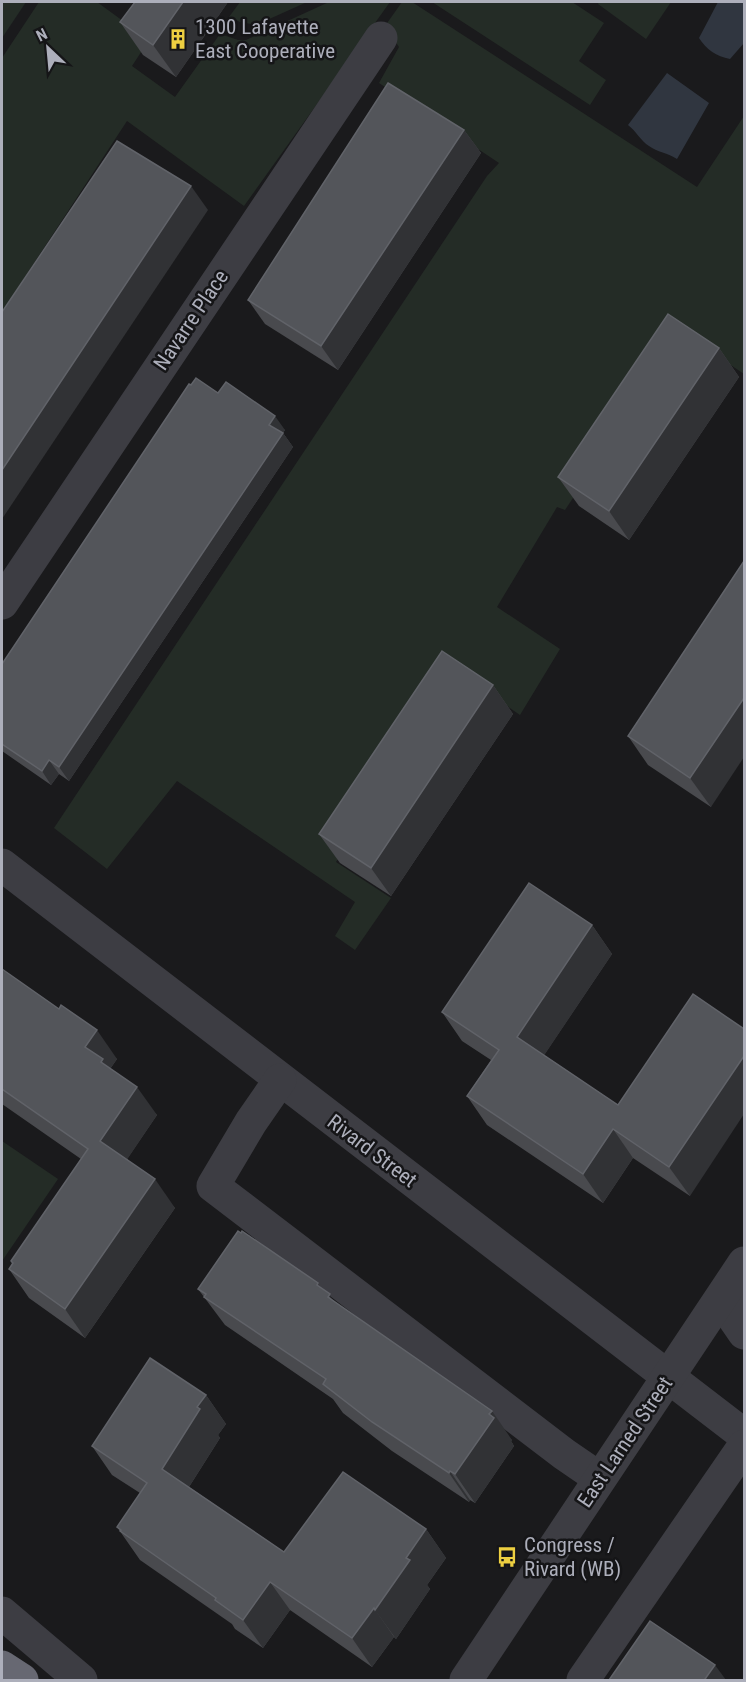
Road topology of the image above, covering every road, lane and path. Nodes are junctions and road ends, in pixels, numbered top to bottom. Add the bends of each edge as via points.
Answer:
1 (381, 38) dead end
2 (2, 603) edge
3 (2, 865) edge
4 (280, 1080) junction
5 (744, 1263) edge
6 (726, 1291) junction
7 (744, 1333) edge
8 (669, 1377) junction
9 (744, 1435) edge
10 (744, 1446) edge
11 (599, 1478) junction
12 (2, 1613) edge
13 (2, 1667) edge
14 (22, 1680) edge
15 (81, 1680) edge
16 (466, 1680) edge
17 (583, 1680) edge

1 - 2 street, Navarre Place
3 - 4 street, Rivard Street
4 - 8 street, Rivard Street
4 - 11 street via 213,1186
5 - 6 street, East Larned Street
6 - 7 street via 733,1317
6 - 8 street, East Larned Street
8 - 9 street, Rivard Street
8 - 11 street, East Larned Street
10 - 17 street
11 - 16 street, East Larned Street
12 - 15 street
13 - 14 highway

